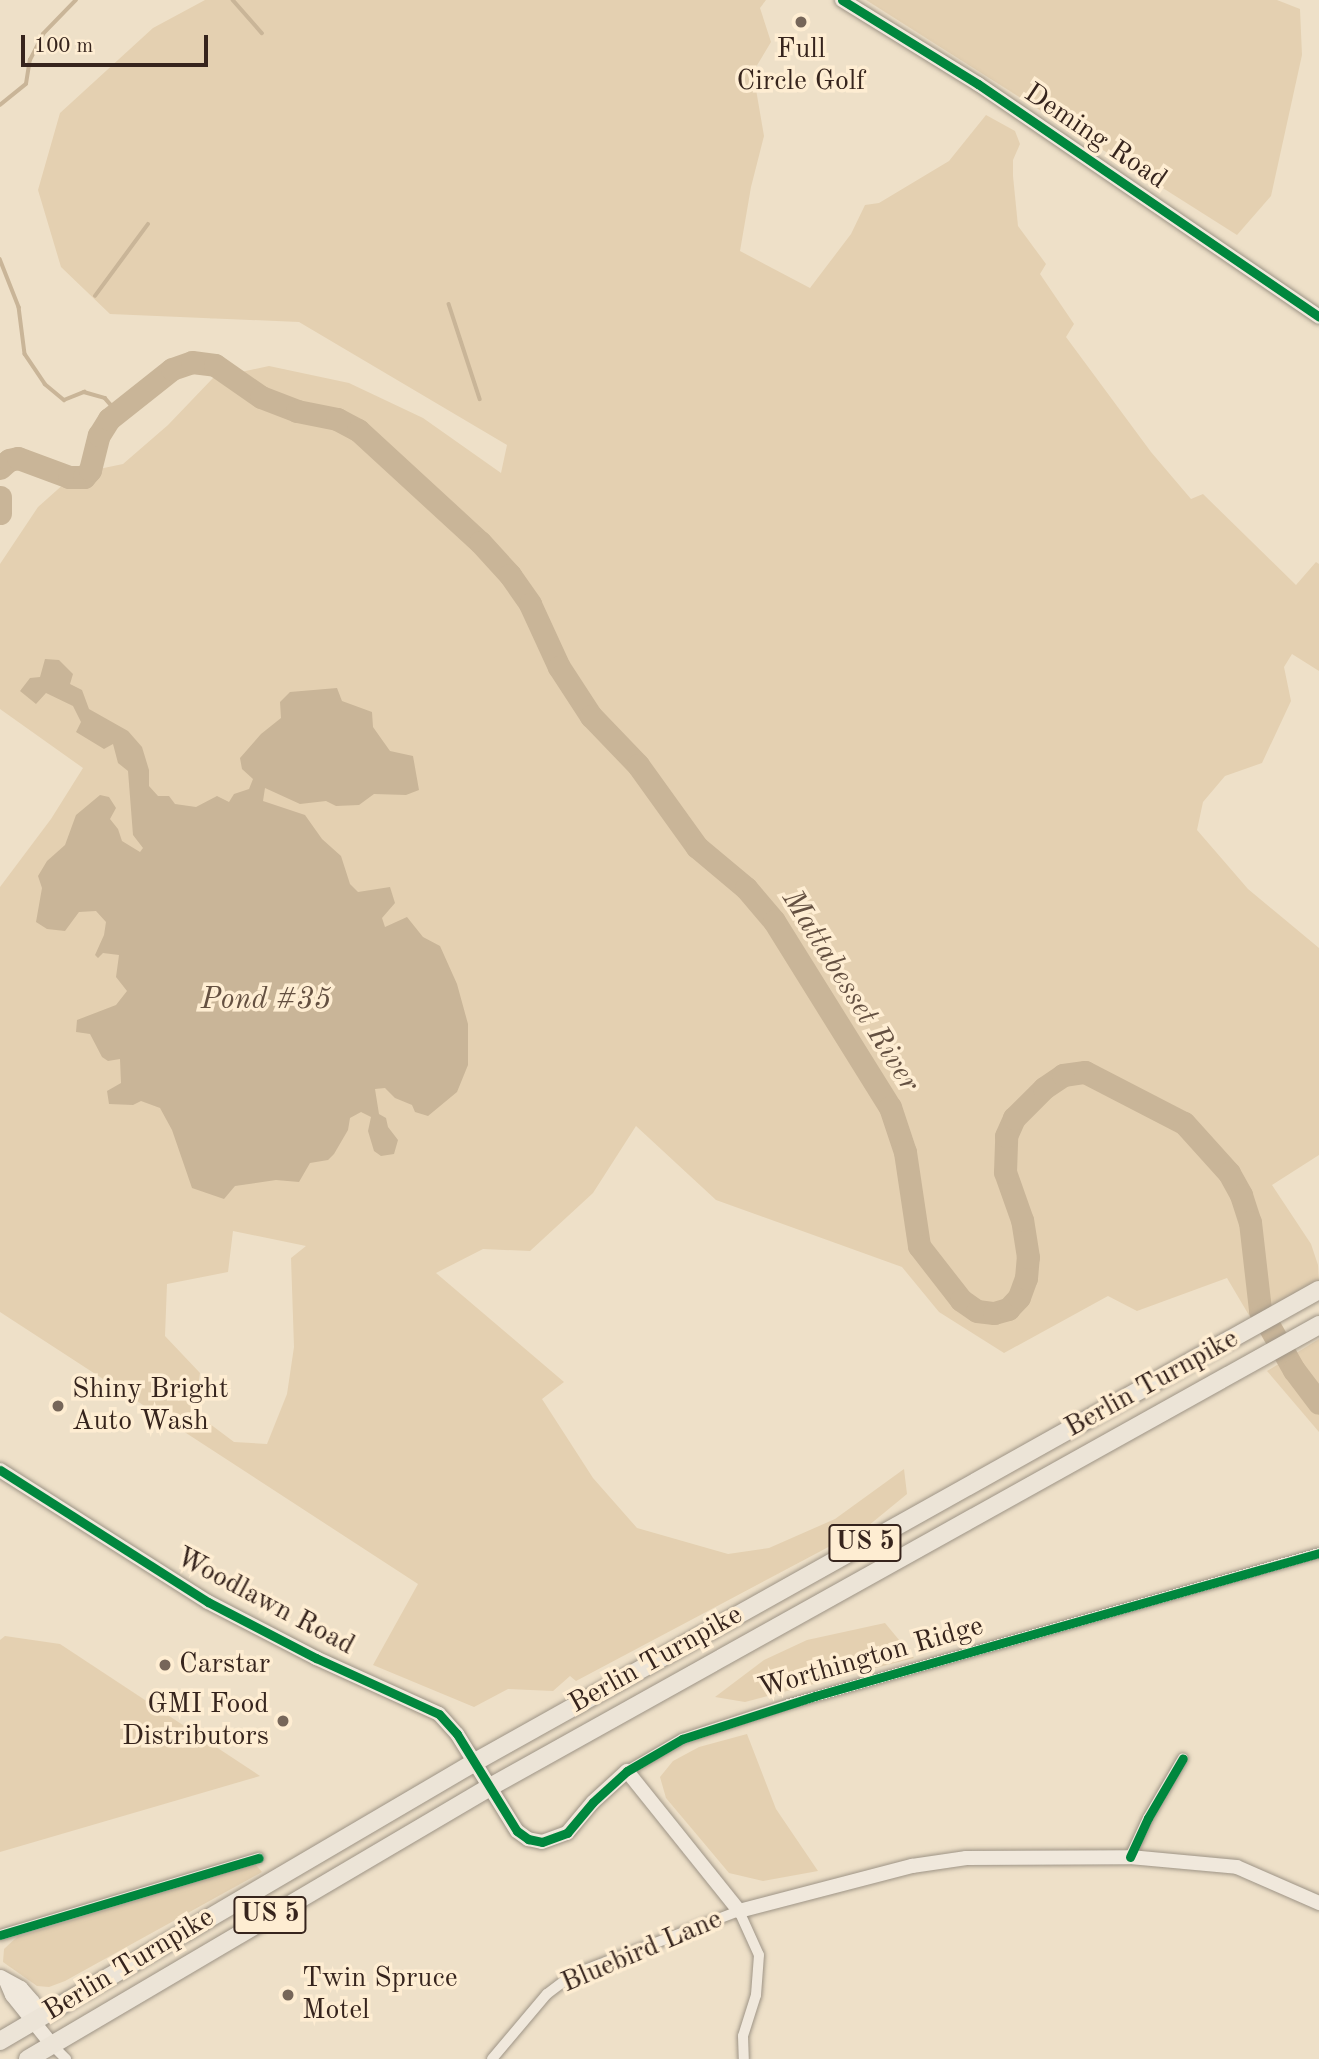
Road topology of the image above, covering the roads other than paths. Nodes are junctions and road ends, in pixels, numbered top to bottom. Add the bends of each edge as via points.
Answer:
1 (842, 0) edge
2 (1319, 317) edge
3 (1319, 1290) edge
4 (1319, 1325) edge
5 (0, 1470) edge
6 (1319, 1553) edge
7 (1184, 1758) dead end
8 (475, 1762) junction
9 (627, 1772) junction
10 (490, 1787) junction
11 (1130, 1857) junction
12 (259, 1858) dead end
13 (1319, 1903) edge
14 (739, 1911) junction
15 (0, 1936) edge
16 (3, 1979) edge
17 (35, 2020) junction
18 (0, 2041) edge
19 (52, 2045) junction
20 (27, 2059) edge
21 (65, 2059) edge
22 (492, 2059) edge
23 (744, 2059) edge

1 - 2 street, Deming Road via 978,84
3 - 8 highway, Berlin Turnpike / US 5
4 - 10 highway, Berlin Turnpike / US 5
5 - 8 street, Woodlawn Road via 208,1602 439,1714
6 - 9 street, Worthington Ridge via 789,1704 682,1739
7 - 11 street
8 - 10 street, Woodlawn Road
8 - 17 highway, Berlin Turnpike / US 5
9 - 10 street, Worthington Ridge via 567,1833 542,1842 517,1831
9 - 14 street
10 - 19 highway, Berlin Turnpike / US 5
11 - 13 street via 1237,1867
11 - 14 street via 966,1858 912,1866
12 - 15 street
14 - 22 street, Bluebird Lane via 572,1975 547,1994
14 - 23 street via 758,1955 756,1995 743,2036
16 - 17 street via 21,1988 33,2002
17 - 18 highway, Berlin Turnpike / US 5
17 - 19 street
19 - 20 highway, Berlin Turnpike / US 5
19 - 21 street

